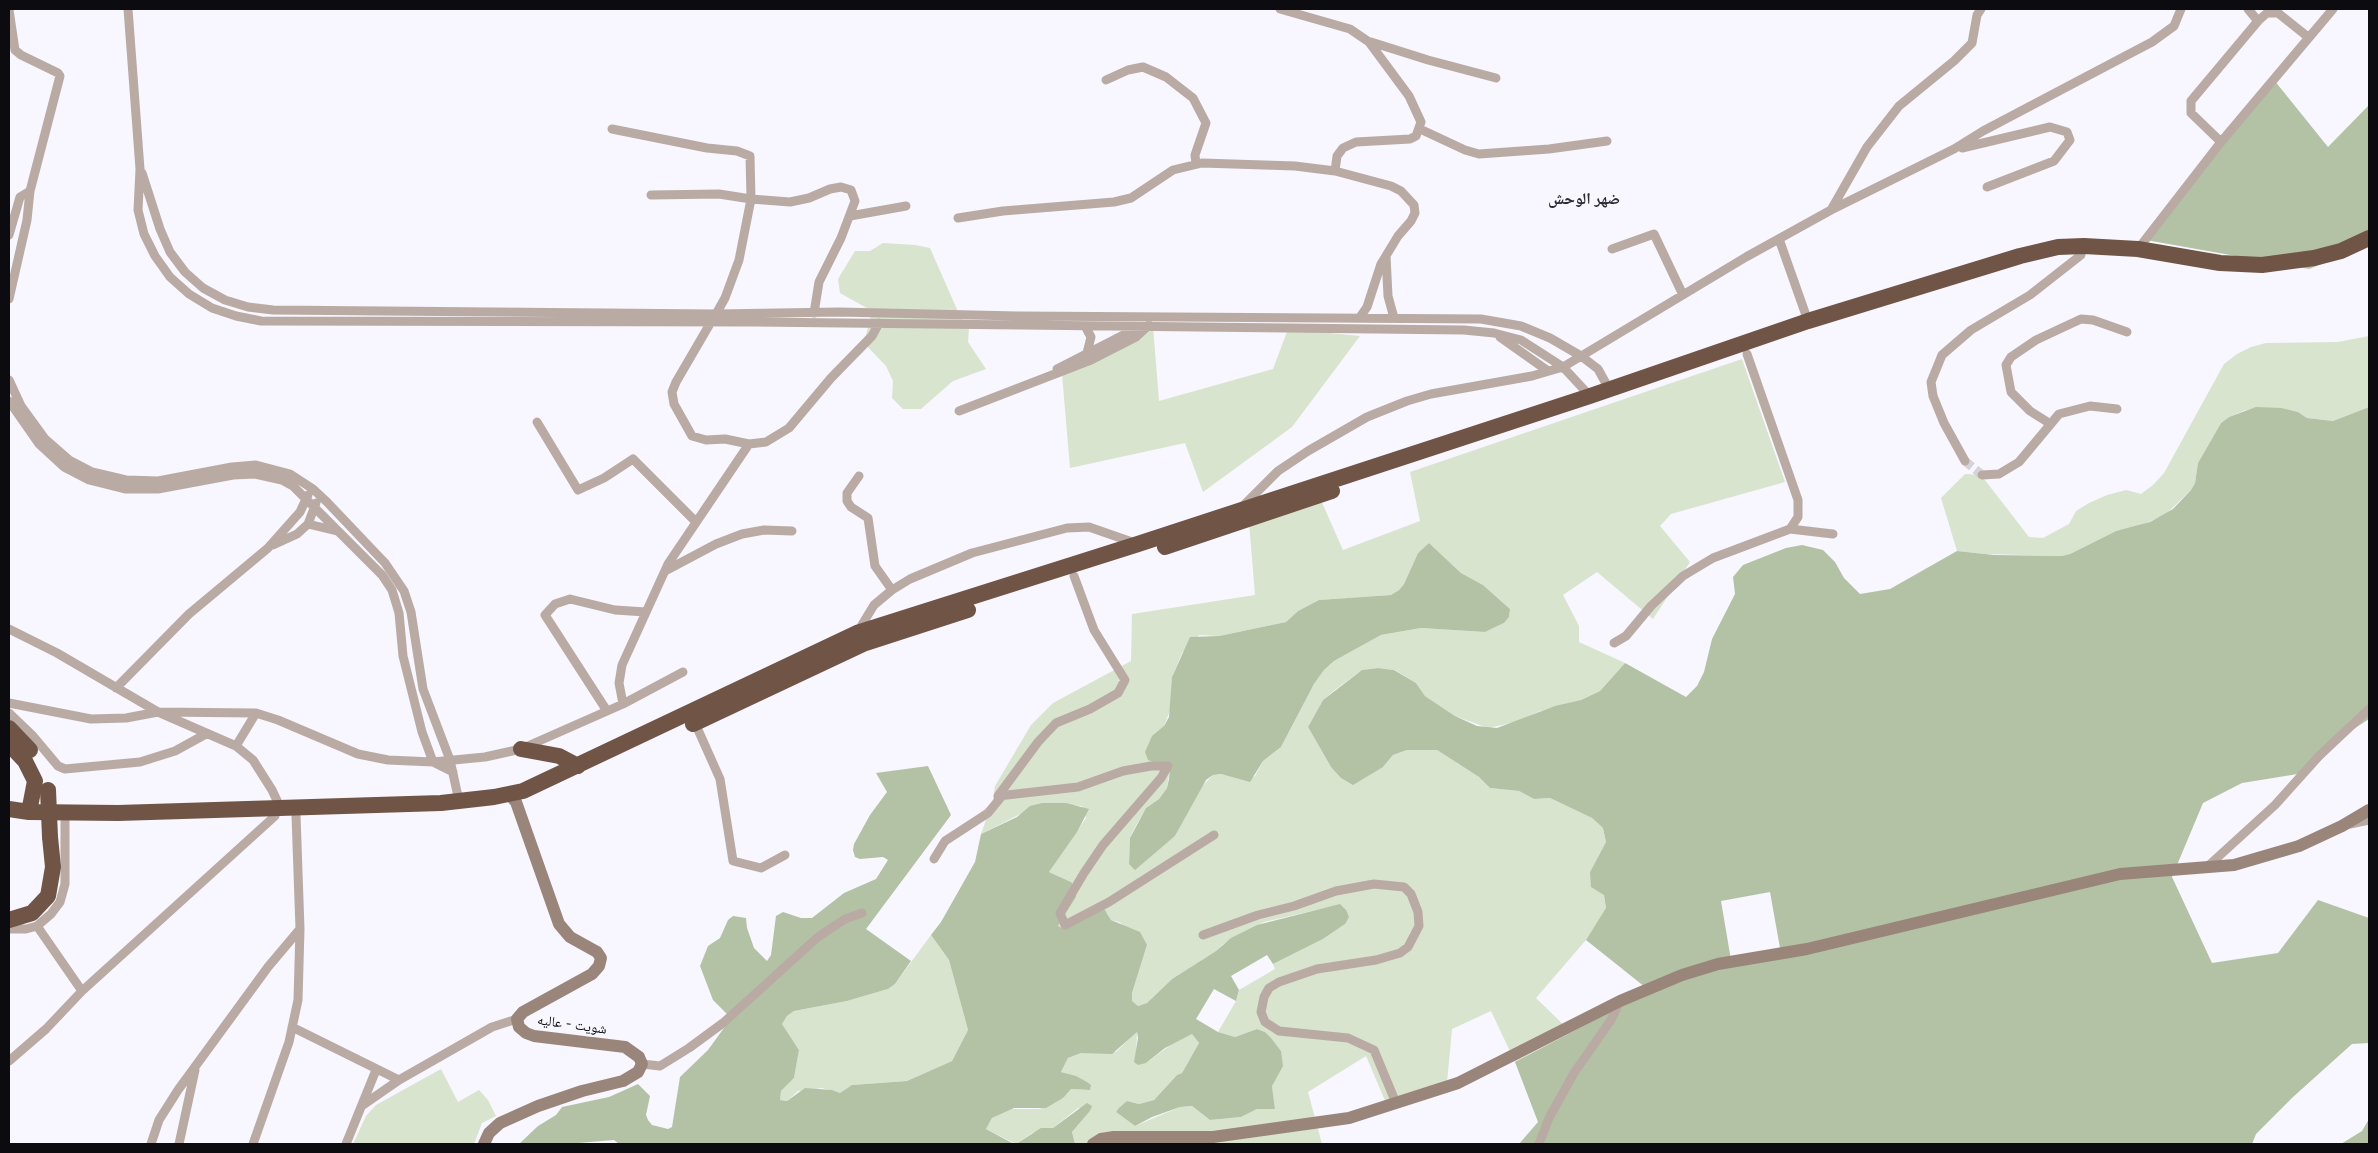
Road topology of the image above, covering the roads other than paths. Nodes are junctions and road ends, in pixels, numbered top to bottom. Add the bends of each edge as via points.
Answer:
1 (128, 9) edge
2 (1280, 9) edge
3 (1981, 9) edge
4 (2181, 9) edge
5 (2248, 9) edge
6 (2333, 9) edge
7 (9, 10) edge
8 (2258, 21) junction
9 (2308, 37) junction
10 (1369, 42) junction
11 (1496, 78) dead end
12 (1106, 80) dead end
13 (612, 129) dead end
14 (1420, 129) junction
15 (1606, 141) dead end
16 (2221, 142) junction
17 (1954, 150) junction
18 (1196, 164) junction
19 (140, 169) junction
20 (1334, 171) junction
21 (1987, 188) dead end
22 (30, 191) junction
23 (651, 195) dead end
24 (751, 199) junction
25 (906, 206) dead end
26 (1830, 210) junction
27 (850, 216) junction
28 (958, 218) dead end
29 (9, 235) edge
30 (2369, 238) edge
31 (1779, 239) junction
32 (1612, 249) dead end
33 (2138, 249) junction
34 (2369, 250) edge
35 (2082, 255) junction
36 (1386, 256) junction
37 (1683, 295) junction
38 (9, 299) edge
39 (385, 310) junction
40 (839, 312) junction
41 (814, 313) junction
42 (1360, 317) junction
43 (713, 318) junction
44 (1394, 318) junction
45 (385, 321) junction
46 (1148, 321) junction
47 (1808, 321) junction
48 (839, 323) junction
49 (879, 323) junction
50 (1085, 326) junction
51 (2128, 332) dead end
52 (1494, 333) junction
53 (1087, 353) junction
54 (1747, 354) junction
55 (1581, 356) junction
56 (1563, 367) junction
57 (1548, 371) junction
58 (1051, 374) junction
59 (9, 380) edge
60 (1609, 389) junction
61 (1590, 396) junction
62 (9, 401) edge
63 (2117, 409) dead end
64 (959, 411) dead end
65 (537, 422) dead end
66 (2050, 423) junction
67 (749, 444) junction
68 (1965, 461) tunnel mouth
69 (1982, 475) dead end
70 (859, 476) dead end
71 (313, 489) junction
72 (322, 497) junction
73 (305, 498) junction
74 (313, 506) junction
75 (1239, 510) junction
76 (696, 522) junction
77 (308, 524) junction
78 (1790, 529) junction
79 (337, 531) junction
80 (792, 531) dead end
81 (1833, 534) dead end
82 (1138, 544) junction
83 (268, 548) junction
84 (665, 571) junction
85 (1074, 576) junction
86 (892, 590) junction
87 (1011, 590) junction
88 (646, 612) junction
89 (9, 629) edge
90 (858, 633) junction
91 (1614, 643) dead end
92 (683, 672) dead end
93 (116, 688) junction
94 (9, 703) edge
95 (623, 704) junction
96 (718, 706) junction
97 (2369, 709) edge
98 (607, 711) junction
99 (158, 712) junction
100 (9, 713) edge
101 (256, 713) junction
102 (694, 723) junction
103 (9, 728) edge
104 (206, 734) junction
105 (9, 744) edge
106 (236, 746) junction
107 (521, 749) junction
108 (450, 760) junction
109 (433, 762) junction
110 (578, 766) junction
111 (453, 772) junction
112 (1002, 796) junction
113 (513, 798) junction
114 (459, 801) junction
115 (9, 809) edge
116 (2369, 810) edge
117 (278, 811) junction
118 (29, 812) junction
119 (296, 815) junction
120 (9, 816) edge
121 (65, 820) junction
122 (2369, 820) edge
123 (2342, 826) junction
124 (1214, 834) dead end
125 (785, 855) dead end
126 (934, 858) dead end
127 (2207, 867) junction
128 (862, 913) dead end
129 (10, 923) edge
130 (37, 926) junction
131 (300, 929) junction
132 (1203, 935) dead end
133 (82, 991) junction
134 (1620, 1001) junction
135 (517, 1018) junction
136 (292, 1027) junction
137 (9, 1061) edge
138 (642, 1064) junction
139 (195, 1067) junction
140 (376, 1070) junction
141 (399, 1080) junction
142 (1396, 1103) junction
143 (363, 1105) junction
144 (151, 1144) edge
145 (179, 1144) edge
146 (253, 1144) edge
147 (346, 1144) edge
148 (484, 1144) edge
149 (1093, 1144) edge
150 (1539, 1144) edge

1 - 19 street
2 - 10 street via 1350,29
3 - 26 street via 1972,43 1900,106 1868,147
4 - 17 street via 2174,26 2152,42 1983,131
5 - 8 street
6 - 9 street
7 - 22 street via 15,50 60,76
8 - 9 street via 2267,13 2278,13
8 - 16 street via 2191,101 2191,113
9 - 16 street
10 - 11 street
10 - 14 street via 1409,96 1421,122
12 - 18 street via 1143,67 1166,77 1193,98 1206,123 1195,155
13 - 24 street via 750,156
14 - 15 street via 1479,154
14 - 20 street via 1410,139 1356,142 1343,148
16 - 33 street
17 - 21 street via 2050,127 2067,132 2070,140 2054,161
17 - 26 street
18 - 20 street via 1295,166
18 - 28 street via 1173,170 1131,198 1114,202
19 - 39 street via 170,252 185,272 204,288 225,300 248,307
19 - 45 street via 138,210 144,234 170,277 189,294 212,308 261,321
20 - 36 street via 1391,186 1401,191 1414,205 1411,221
22 - 29 street via 20,197
22 - 38 street via 27,220
23 - 24 street via 719,194
24 - 27 street via 790,202 830,189 847,188 855,201
24 - 43 street via 739,260 725,298
25 - 27 street
26 - 31 street
27 - 41 street via 819,282
30 - 33 highway via 2323,256 2262,265 2220,263
31 - 37 street
31 - 47 street
32 - 37 street via 1654,234
33 - 47 highway via 2084,246 2048,249
34 - 35 highway via 2308,271 2268,275 2166,260
35 - 54 highway via 2021,266
35 - 68 street via 2030,295 1970,330 1942,355 1931,382 1933,396
36 - 42 street via 1376,274 1367,307
36 - 44 street via 1388,296
37 - 55 street
39 - 43 street
39 - 45 street
40 - 41 street
40 - 46 street
40 - 48 street
41 - 43 street
42 - 44 street
42 - 46 street
43 - 45 street
43 - 48 street
43 - 67 street via 676,382 672,392 674,404 692,436
44 - 55 street via 1499,321 1550,338
46 - 50 street
46 - 52 street
46 - 53 street
46 - 58 street via 1136,337
47 - 60 highway
48 - 49 street
49 - 50 street
49 - 67 street via 872,336 789,428 766,442
50 - 53 street via 1091,337
51 - 66 street via 2081,319 2036,340 2011,357 2006,365 2011,392 2030,412
52 - 56 street via 1521,340
52 - 57 street
53 - 58 street
54 - 78 street via 1798,500 1798,517
54 - 85 highway
55 - 56 street
55 - 60 street via 1598,369
56 - 57 street
56 - 61 street
57 - 75 street via 1431,394 1367,418 1278,471
58 - 64 street
59 - 71 street via 21,406 45,439 69,460 92,472 126,480 158,481 232,467 256,466 285,472
60 - 61 highway
61 - 75 highway
62 - 73 street via 25,427 46,451 64,467 89,480 125,489 158,489 256,474 282,480
63 - 66 street via 2090,406 2073,409 2059,414
65 - 76 street via 578,490 633,459
66 - 69 street via 2019,462 1999,474
67 - 76 street
70 - 86 street via 848,493 847,501 868,518 875,566
71 - 72 street
71 - 73 street
72 - 74 street
72 - 108 street via 385,563 404,591 411,612 423,689
73 - 74 street
73 - 83 street via 300,512
74 - 77 street
74 - 79 street
75 - 82 highway
76 - 84 street
77 - 79 street
77 - 83 street via 297,534
78 - 81 street
78 - 91 street via 1700,565 1671,587 1626,636
79 - 109 street via 382,575 395,596 403,656
80 - 84 street via 764,530 742,534
82 - 86 street via 1089,527 1067,528 972,553
82 - 87 highway
83 - 93 street via 189,614
84 - 88 street
85 - 87 highway
85 - 112 street via 1094,630 1125,680 1118,693 1056,723 998,796
86 - 90 street via 874,605
87 - 90 highway
87 - 96 highway via 863,644
88 - 95 street via 622,665 619,683
88 - 98 street via 615,610 570,599 556,604 545,615
89 - 93 street via 58,653
90 - 96 highway via 794,661
92 - 95 street
93 - 99 street
94 - 99 street via 91,719 126,718
95 - 98 street
96 - 102 highway
96 - 110 highway
97 - 127 street via 2319,756 2275,805
98 - 107 street
99 - 101 street
99 - 104 street
100 - 104 street via 58,766 65,769 140,762 175,751
101 - 106 street
101 - 109 street via 358,754 388,760
102 - 113 highway via 564,785
102 - 125 street via 720,779 732,861 761,868
103 - 129 highway, bridge via 30,750 45,778 53,867 51,887 42,904 32,913
104 - 106 street
105 - 118 highway via 25,761 35,781
106 - 117 street via 252,760 272,790
107 - 108 street
107 - 110 highway via 559,756
108 - 109 street
108 - 111 street
109 - 111 street
110 - 113 highway
111 - 114 street
112 - 124 street via 1078,787 1122,772 1168,766 1102,845 1060,913 1065,925 1109,902
112 - 126 street via 988,813 945,841
113 - 114 highway
113 - 119 highway via 451,810
113 - 135 main road, شويت - عاليه via 559,924 570,937 597,952 601,958 592,974
114 - 117 highway
115 - 118 highway
116 - 123 main road
117 - 118 highway
117 - 119 highway
117 - 121 highway via 189,820
117 - 133 street
119 - 131 street
120 - 121 highway
121 - 130 street via 63,896 51,914
122 - 123 street
123 - 127 main road via 2300,846 2258,860
127 - 134 main road via 2120,874 1807,949 1718,964
128 - 138 street via 845,919 818,937 689,1048 660,1066
129 - 130 street via 26,929
130 - 133 street
131 - 136 street via 300,984
131 - 139 street
132 - 142 street via 1336,891 1374,884 1404,887 1411,894 1418,912 1419,926 1408,947 1392,956 1317,969 1279,982 1264,997 1261,1012 1265,1022 1279,1031 1348,1038 1374,1050
133 - 137 street via 46,1029
134 - 142 main road via 1458,1083
134 - 150 street via 1611,1020 1574,1073 1549,1118
135 - 138 main road, شويت - عاليه via 519,1028 526,1033 625,1047 639,1057
135 - 141 street via 492,1027
136 - 140 street
136 - 146 street
138 - 148 main road via 638,1072 623,1081 538,1106 500,1124 489,1133
139 - 144 street via 159,1120
139 - 145 street
140 - 141 street
140 - 143 street
141 - 143 street
142 - 149 main road via 1317,1124 1213,1137 1114,1137
143 - 147 street

